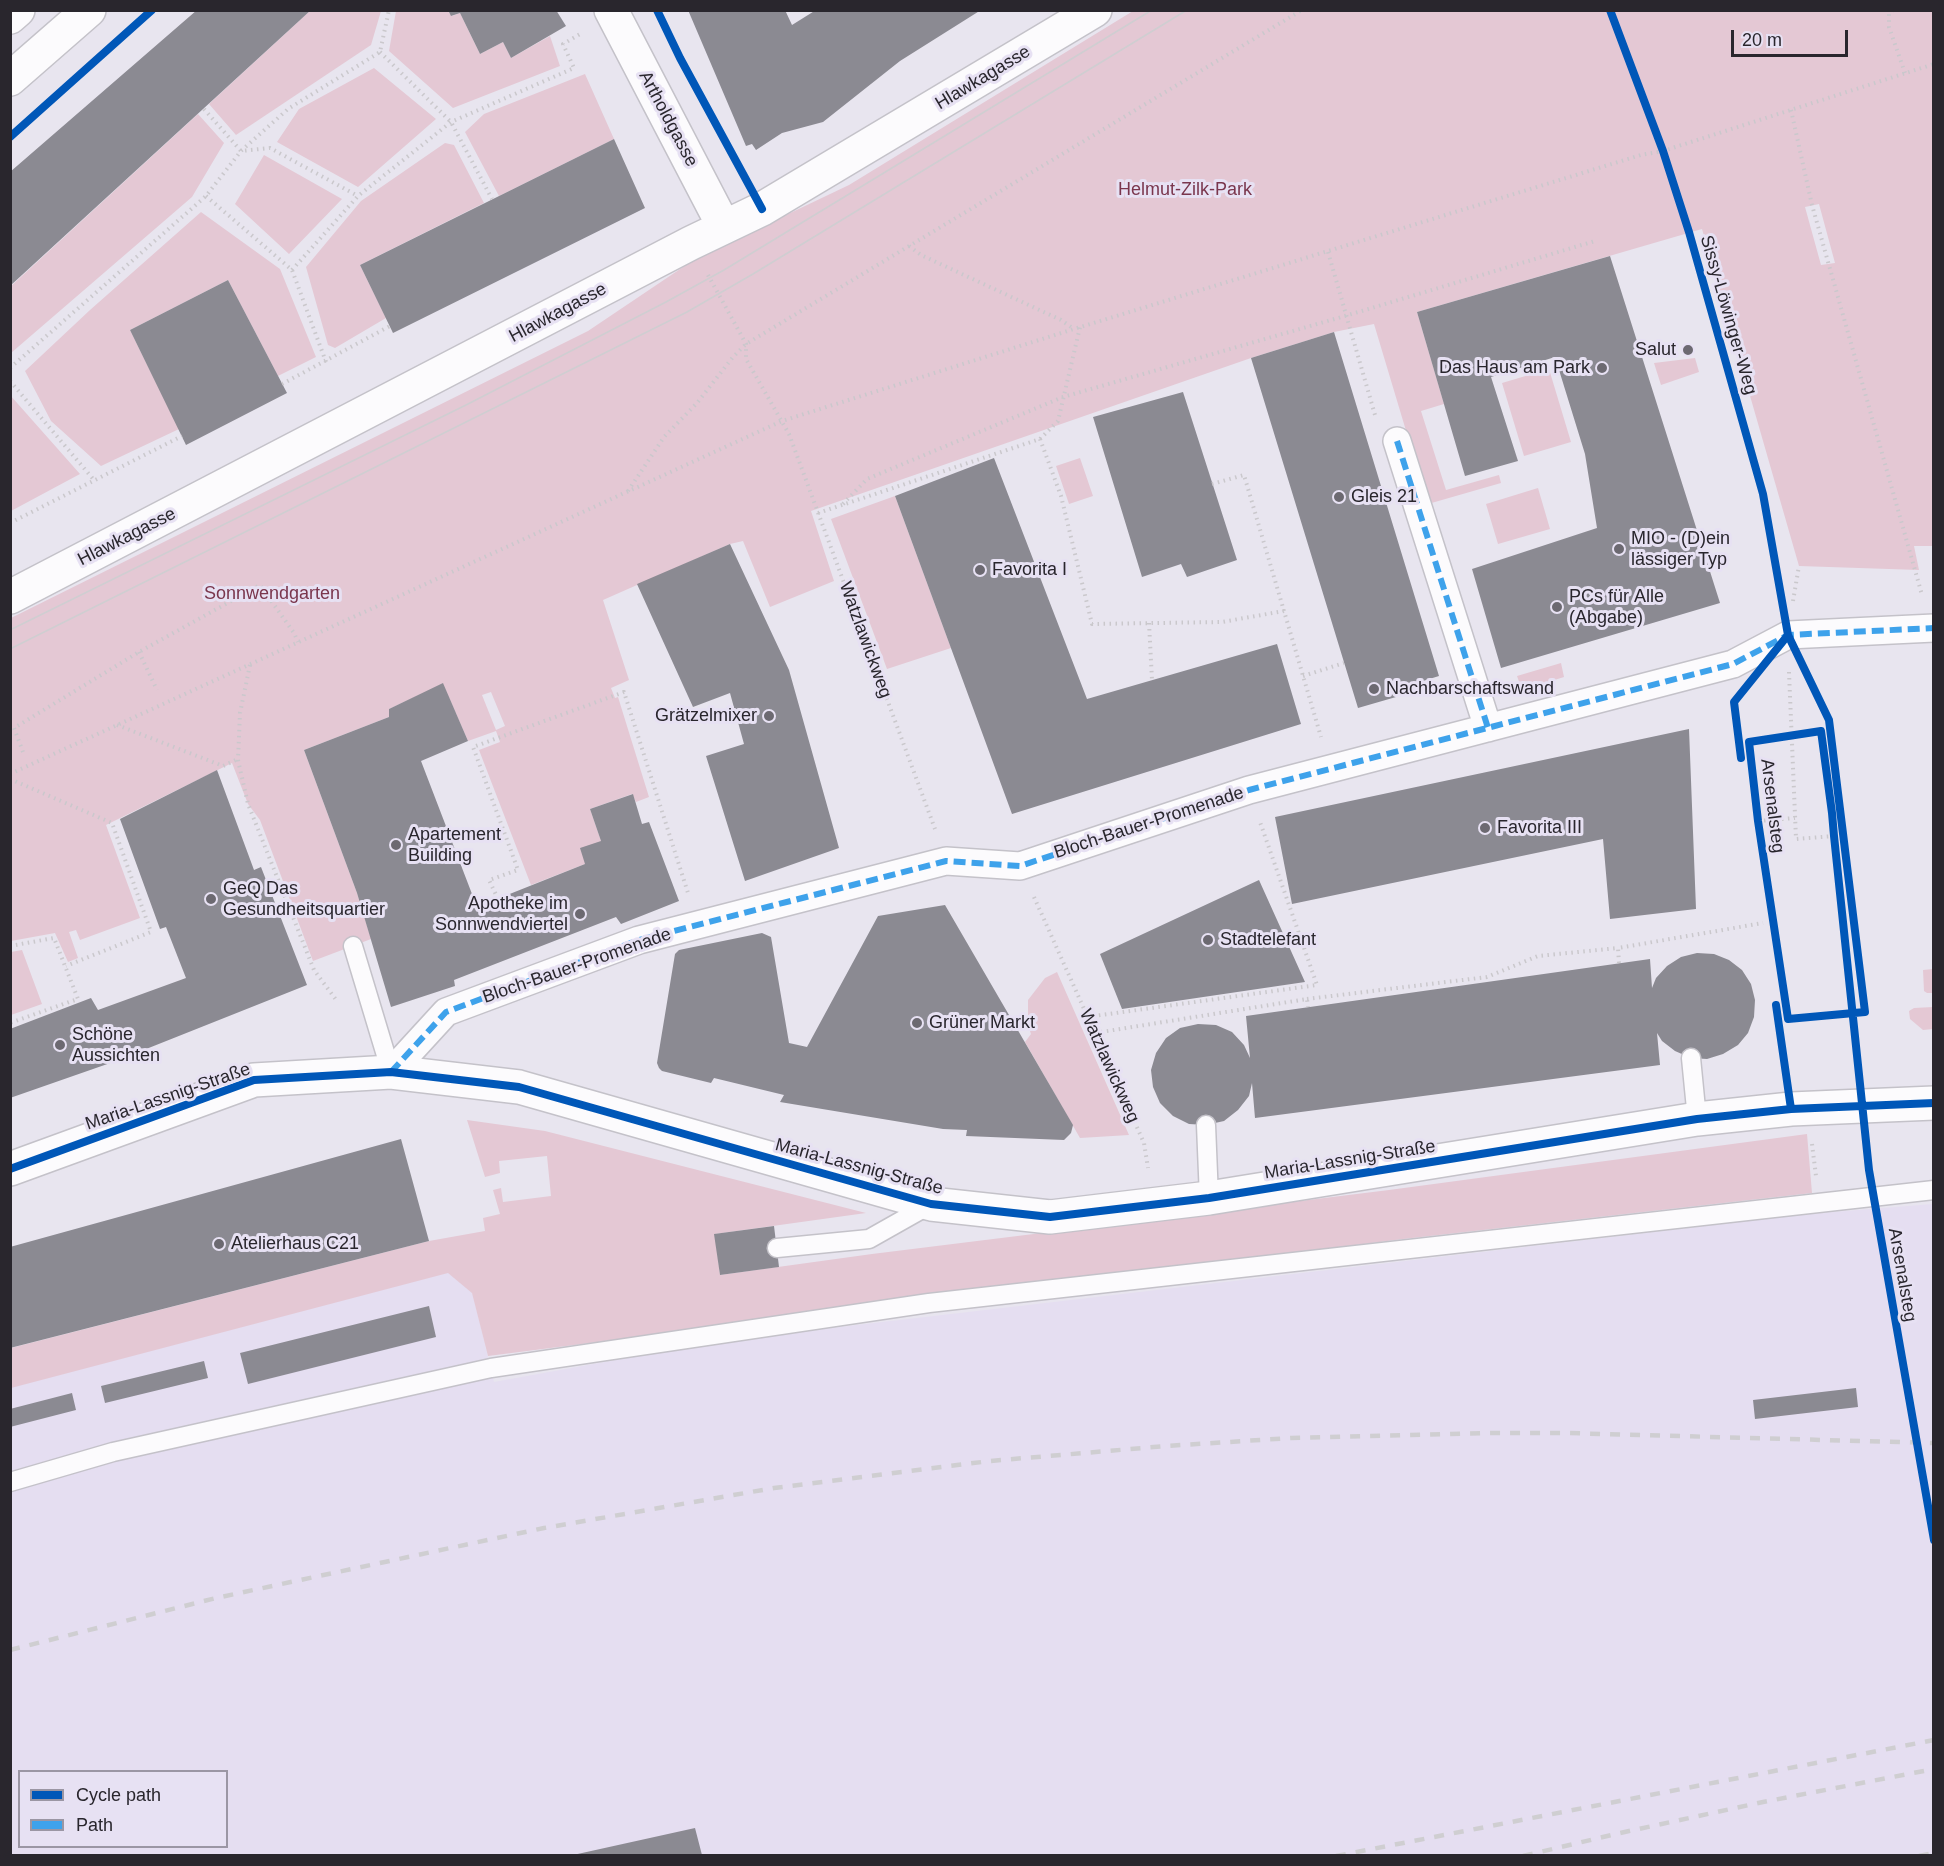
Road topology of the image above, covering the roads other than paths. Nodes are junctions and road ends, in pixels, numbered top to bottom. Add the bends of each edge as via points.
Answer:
1 (18, 10) edge
2 (89, 10) edge
3 (1095, 10) edge
4 (612, 12) edge
5 (10, 17) edge
6 (10, 79) edge
7 (724, 227) junction
8 (1397, 441) road end
9 (10, 597) edge
10 (1932, 628) edge
11 (1488, 728) junction
12 (353, 946) dead end
13 (1690, 1058) dead end
14 (391, 1072) junction
15 (1934, 1103) edge
16 (1697, 1119) junction
17 (1206, 1125) dead end
18 (10, 1169) edge
19 (1934, 1190) edge
20 (1209, 1197) junction
21 (931, 1204) junction
22 (777, 1248) dead end
23 (10, 1482) edge

1 - 5 street
2 - 6 street
3 - 7 street, Hlawkagasse via 762,209
4 - 7 street, Artholdgasse
7 - 9 street, Hlawkagasse
8 - 11 street
10 - 11 street, Bloch-Bauer-Promenade via 1788,635 1733,664
11 - 14 street, Bloch-Bauer-Promenade via 1249,790 1020,866 946,861 639,940 446,1012
12 - 14 lane
13 - 16 lane
14 - 18 street, Maria-Lassnig-Straße via 254,1080
14 - 21 street, Maria-Lassnig-Straße via 519,1087
15 - 16 street, Maria-Lassnig-Straße via 1808,1108
16 - 20 street, Maria-Lassnig-Straße
17 - 20 lane
19 - 23 lane via 929,1304 491,1368 113,1452
20 - 21 street, Maria-Lassnig-Straße via 1050,1217
21 - 22 lane via 869,1239

